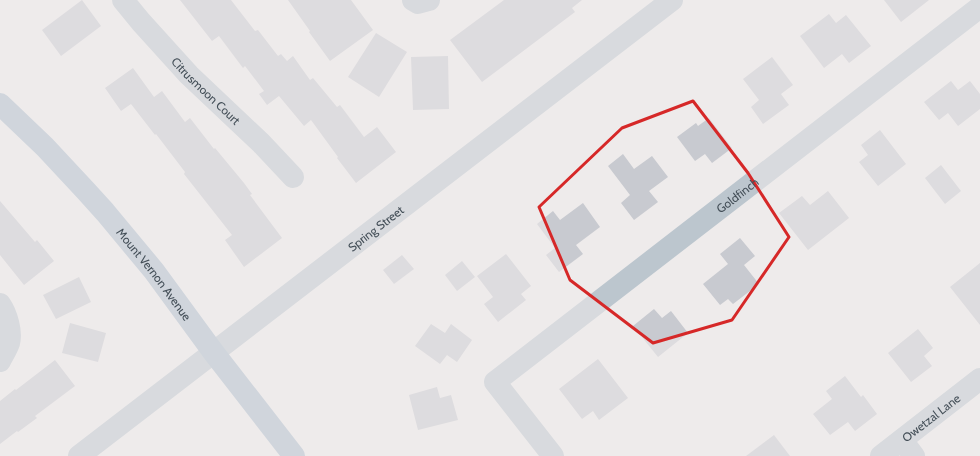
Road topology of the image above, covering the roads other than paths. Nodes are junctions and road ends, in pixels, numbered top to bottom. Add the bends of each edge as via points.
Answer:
1 (123, 0) edge
2 (413, 0) edge
3 (429, 0) edge
4 (672, 0) edge
5 (980, 7) edge
6 (0, 104) edge
7 (293, 178) dead end
8 (0, 304) edge
9 (214, 353) junction
10 (0, 361) edge
11 (980, 379) edge
12 (908, 448) edge
13 (78, 456) edge
14 (294, 456) edge
15 (553, 456) edge
16 (881, 456) edge

1 - 7 street, Citrusmoon Court via 188,75 261,143
2 - 3 street
4 - 9 street, Spring Street
5 - 15 street, Goldfinch via 495,382
6 - 9 main road, Mount Vernon Avenue via 45,147 105,212 154,271
8 - 10 street via 9,326 9,343
9 - 13 street, Spring Street
9 - 14 main road, Mount Vernon Avenue
11 - 12 street, Owetzal Lane
12 - 16 street, Owetzal Lane

